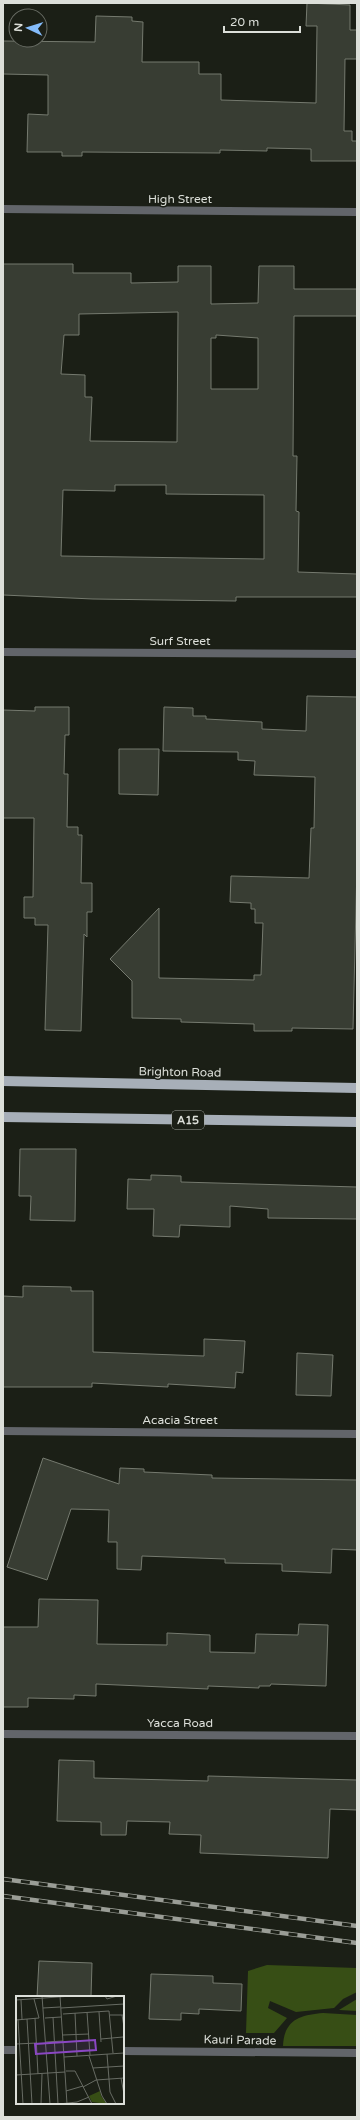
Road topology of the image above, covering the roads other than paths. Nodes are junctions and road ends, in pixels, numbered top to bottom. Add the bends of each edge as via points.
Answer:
1 (3, 209) edge
2 (357, 212) edge
3 (3, 652) edge
4 (357, 654) edge
5 (3, 1081) edge
6 (357, 1088) edge
7 (3, 1117) edge
8 (357, 1122) edge
9 (3, 1431) edge
10 (357, 1434) edge
11 (3, 1734) edge
12 (357, 1736) edge
13 (3, 2050) edge
14 (16, 2050) edge
15 (124, 2051) edge
16 (357, 2053) edge

1 - 2 street, High Street
3 - 4 street, Surf Street
5 - 6 main road, Brighton Road
7 - 8 main road, A15
9 - 10 street, Acacia Street
11 - 12 street, Yacca Road
13 - 14 street
15 - 16 street, Kauri Parade

